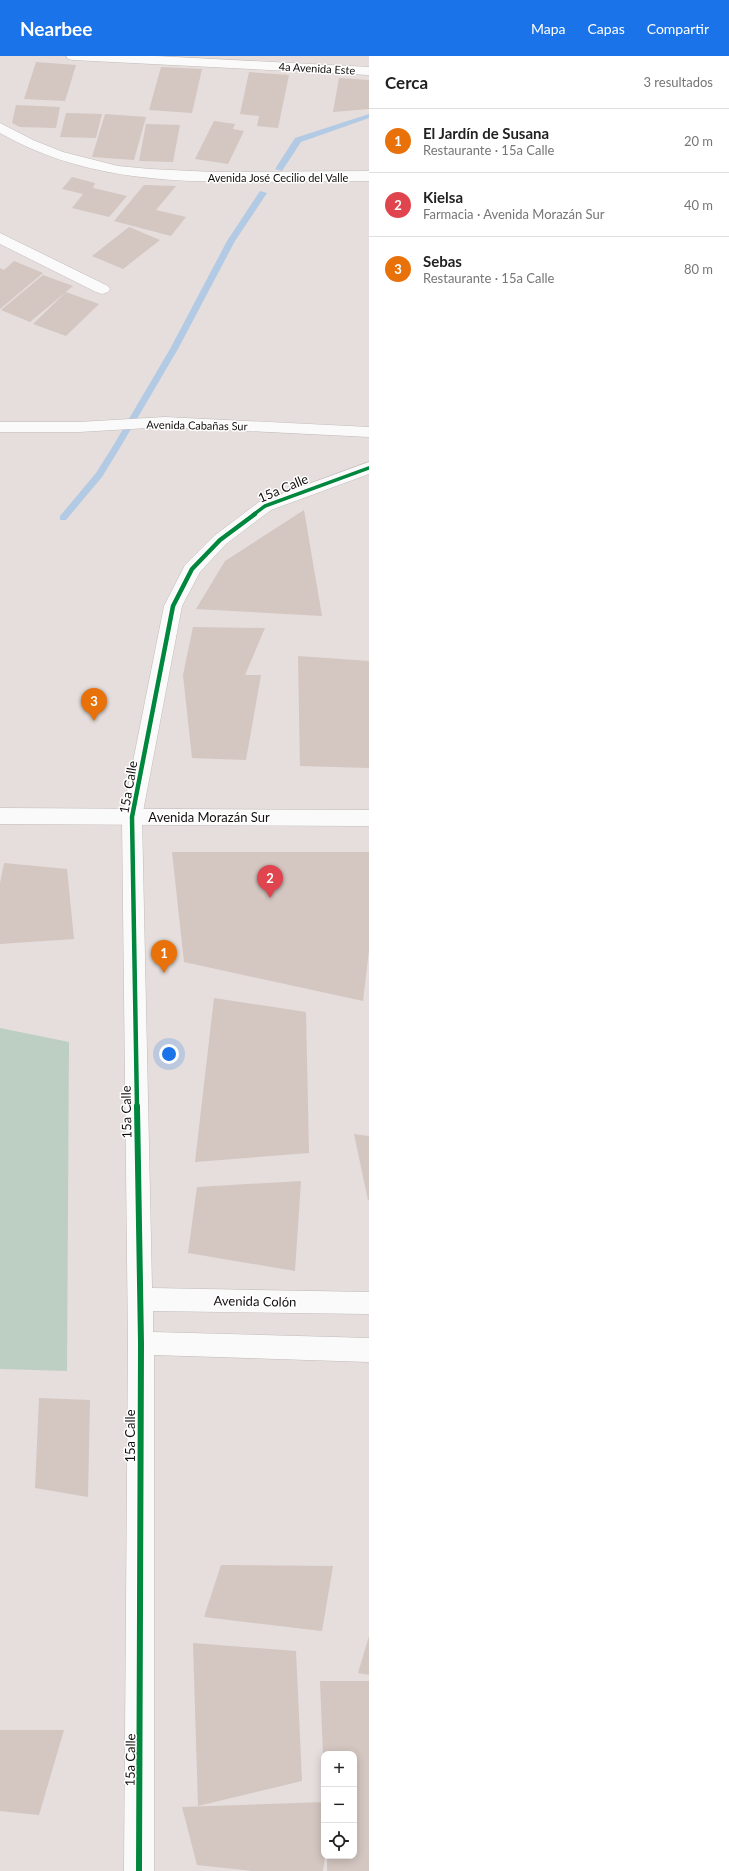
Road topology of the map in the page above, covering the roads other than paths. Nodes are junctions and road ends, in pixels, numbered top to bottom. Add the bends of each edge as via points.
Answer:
1 (73, 56) edge
2 (369, 71) edge
3 (0, 126) edge
4 (369, 176) edge
5 (187, 177) junction
6 (369, 188) edge
7 (0, 238) edge
8 (102, 289) dead end
9 (0, 428) edge
10 (369, 432) edge
11 (369, 468) edge
12 (0, 816) edge
13 (132, 816) junction
14 (369, 818) edge
15 (140, 1299) junction
16 (369, 1303) edge
17 (141, 1343) junction
18 (369, 1350) edge
19 (139, 1871) edge

1 - 2 street, 4a Avenida Este
3 - 5 street, Avenida José Cecilio del Valle via 10,141 54,155 105,168
4 - 5 street, Avenida José Cecilio del Valle
5 - 6 street, Avenida José Cecilio del Valle via 259,186
7 - 8 street
9 - 10 street, Avenida Cabañas Sur via 165,422
11 - 13 street, 15a Calle via 265,506 220,540 192,568 173,606
12 - 13 street, Avenida Morazán Sur
13 - 14 street, Avenida Morazán Sur
13 - 15 street, 15a Calle
15 - 16 street, Avenida Colón
15 - 17 street, 15a Calle
17 - 18 street
17 - 19 street, 15a Calle

